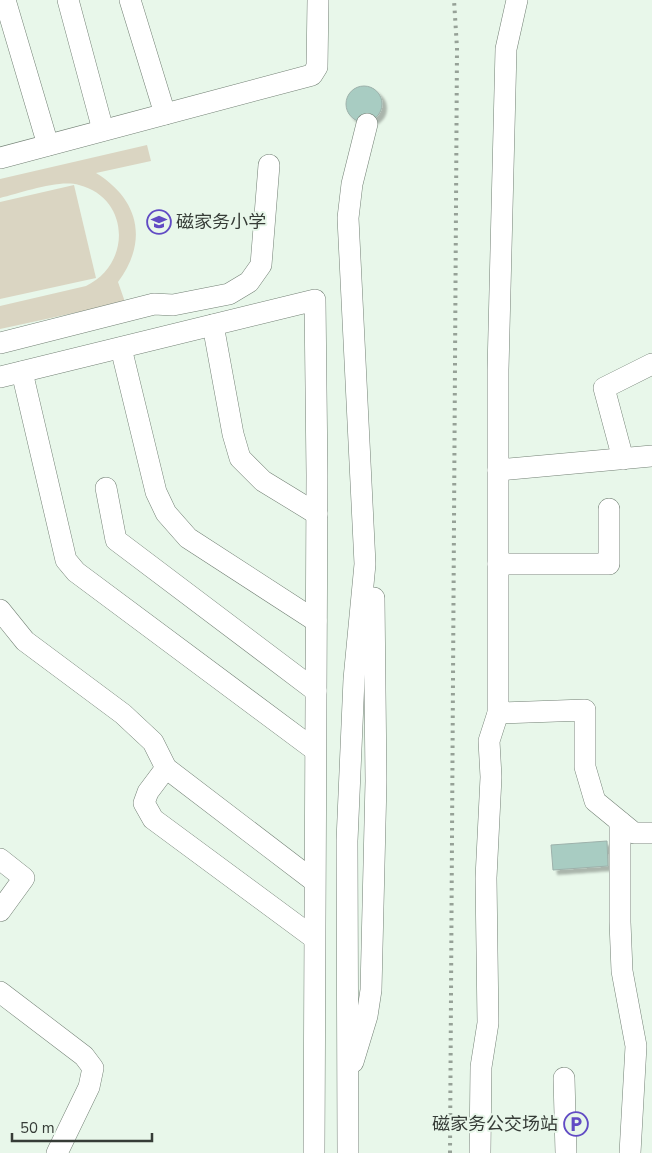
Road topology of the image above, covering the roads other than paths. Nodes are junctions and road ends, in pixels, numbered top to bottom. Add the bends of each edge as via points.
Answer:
1 (5, 0) edge
2 (68, 0) edge
3 (130, 0) edge
4 (318, 0) edge
5 (517, 0) edge
6 (165, 114) junction
7 (367, 124) dead end
8 (103, 130) junction
9 (48, 145) junction
10 (0, 158) edge
11 (268, 165) dead end
12 (213, 325) junction
13 (0, 343) edge
14 (121, 348) junction
15 (652, 364) edge
16 (22, 372) junction
17 (0, 377) edge
18 (652, 456) edge
19 (623, 459) junction
20 (498, 470) junction
21 (106, 488) dead end
22 (609, 509) dead end
23 (317, 514) junction
24 (498, 564) junction
25 (0, 610) edge
26 (316, 622) junction
27 (316, 691) junction
28 (498, 713) junction
29 (315, 750) junction
30 (166, 768) junction
31 (620, 822) junction
32 (652, 833) edge
33 (0, 860) edge
34 (314, 880) junction
35 (0, 912) edge
36 (314, 938) junction
37 (0, 992) edge
38 (564, 1078) dead end
39 (57, 1153) edge
40 (314, 1153) edge
41 (348, 1153) edge
42 (480, 1153) edge
43 (566, 1153) edge
44 (630, 1153) edge

1 - 9 street
2 - 8 street
3 - 6 street
4 - 6 street via 317,67 312,76
5 - 20 street via 506,49
6 - 8 street
7 - 41 street via 352,184 348,218 365,564 354,679 348,841
8 - 9 street
9 - 10 street
11 - 13 street via 260,266 249,282 230,294 174,305 154,304
12 - 14 street
12 - 23 street via 240,458 263,481
12 - 23 street via 314,300
14 - 16 street
14 - 26 street via 156,492 166,513 188,538
15 - 19 street via 604,388
16 - 17 street
16 - 29 street via 66,560 76,572
18 - 19 street
19 - 20 street
20 - 24 street
21 - 27 street via 116,540
22 - 24 street via 609,564
23 - 26 street
24 - 28 street
25 - 30 street via 25,642 123,714 147,736
26 - 27 street
27 - 29 street
28 - 31 street via 586,710 585,767 595,801
28 - 42 street via 489,741 492,777 486,878 488,1023 481,1068
29 - 34 street
30 - 34 street
30 - 36 street via 144,803 153,819
31 - 32 street via 634,833
31 - 44 street via 622,971 636,1046
33 - 35 street via 24,878
34 - 36 street
36 - 40 street
37 - 39 street via 84,1056 93,1068 90,1087
38 - 43 street

